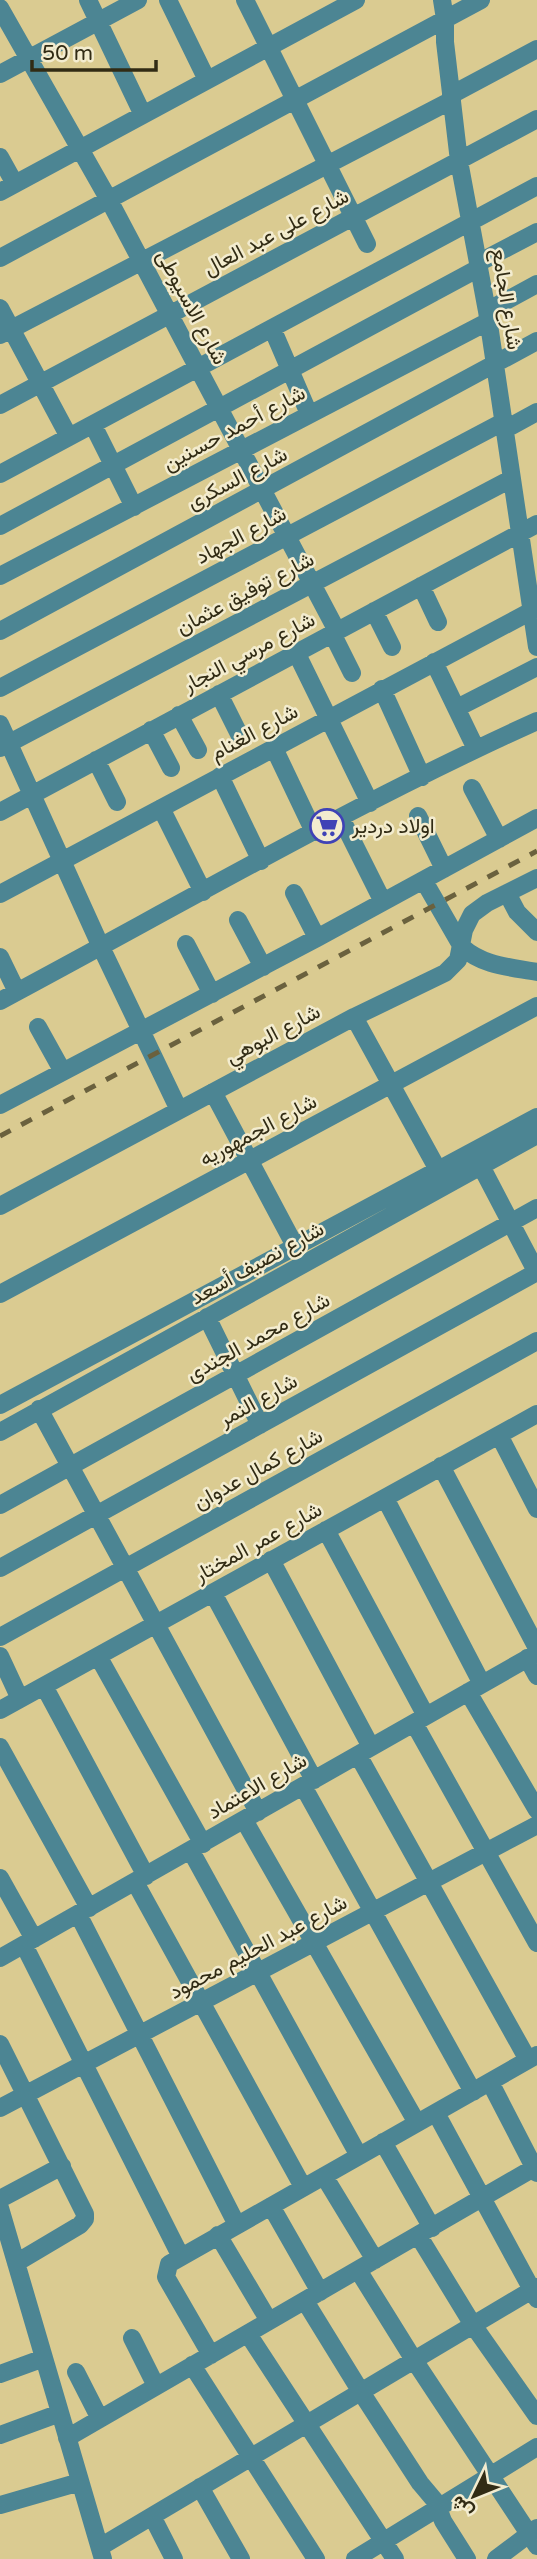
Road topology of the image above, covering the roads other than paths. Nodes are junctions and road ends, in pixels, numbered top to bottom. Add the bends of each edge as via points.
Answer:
1 (88, 0) edge
2 (138, 0) edge
3 (169, 0) edge
4 (245, 0) edge
5 (356, 0) edge
6 (442, 0) edge
7 (481, 0) edge
8 (331, 6) edge
9 (0, 8) edge
10 (445, 19) junction
11 (98, 21) junction
12 (267, 48) junction
13 (537, 49) edge
14 (27, 59) junction
15 (0, 74) edge
16 (207, 80) junction
17 (451, 97) junction
18 (294, 100) junction
19 (143, 115) junction
20 (537, 119) edge
21 (79, 149) junction
22 (0, 157) edge
23 (459, 161) junction
24 (326, 164) junction
25 (537, 186) edge
26 (8, 188) edge
27 (109, 200) junction
28 (352, 217) junction
29 (471, 221) junction
30 (537, 232) edge
31 (368, 244) dead end
32 (0, 258) edge
33 (142, 261) junction
34 (479, 265) junction
35 (537, 284) edge
36 (0, 308) edge
37 (170, 314) junction
38 (488, 316) junction
39 (272, 328) junction
40 (6, 332) edge
41 (537, 341) edge
42 (495, 364) junction
43 (198, 368) junction
44 (290, 369) junction
45 (41, 383) junction
46 (0, 405) edge
47 (219, 407) junction
48 (537, 412) edge
49 (309, 414) junction
50 (93, 425) junction
51 (504, 426) junction
52 (69, 437) junction
53 (242, 450) junction
54 (113, 466) junction
55 (0, 474) edge
56 (511, 479) junction
57 (262, 490) junction
58 (134, 507) junction
59 (537, 524) edge
60 (0, 526) edge
61 (519, 534) junction
62 (287, 536) junction
63 (0, 576) edge
64 (312, 584) junction
65 (421, 586) junction
66 (534, 610) edge
67 (374, 611) junction
68 (438, 622) dead end
69 (0, 631) edge
70 (334, 632) junction
71 (392, 647) dead end
72 (537, 647) edge
73 (296, 652) junction
74 (434, 662) junction
75 (537, 667) edge
76 (352, 673) dead end
77 (0, 688) edge
78 (382, 689) junction
79 (219, 694) junction
80 (457, 709) junction
81 (179, 715) junction
82 (328, 718) junction
83 (537, 721) edge
84 (0, 724) edge
85 (151, 730) junction
86 (240, 736) dead end
87 (4, 746) edge
88 (274, 748) junction
89 (476, 748) junction
90 (198, 750) dead end
91 (96, 760) junction
92 (171, 768) dead end
93 (220, 776) junction
94 (422, 776) junction
95 (472, 788) dead end
96 (32, 794) junction
97 (117, 802) dead end
98 (370, 803) junction
99 (161, 808) junction
100 (0, 812) edge
101 (418, 816) dead end
102 (341, 818) junction
103 (537, 818) edge
104 (314, 832) junction
105 (499, 839) junction
106 (62, 861) junction
107 (261, 861) junction
108 (444, 869) junction
109 (537, 878) edge
110 (424, 881) junction
111 (202, 892) junction
112 (294, 893) dead end
113 (507, 893) junction
114 (0, 894) edge
115 (383, 902) junction
116 (238, 920) dead end
117 (537, 932) edge
118 (317, 939) junction
119 (186, 944) dead end
120 (101, 947) junction
121 (462, 947) junction
122 (0, 957) edge
123 (263, 967) junction
124 (537, 972) edge
125 (17, 992) junction
126 (212, 993) junction
127 (0, 1001) edge
128 (537, 1006) edge
129 (354, 1017) junction
130 (38, 1027) dead end
131 (141, 1031) junction
132 (62, 1072) junction
133 (390, 1084) junction
134 (213, 1092) junction
135 (0, 1105) edge
136 (179, 1110) junction
137 (537, 1117) edge
138 (537, 1135) edge
139 (249, 1161) junction
140 (481, 1166) junction
141 (438, 1170) junction
142 (0, 1206) edge
143 (537, 1208) edge
144 (511, 1223) junction
145 (295, 1246) junction
146 (537, 1272) edge
147 (0, 1294) edge
148 (207, 1317) junction
149 (537, 1340) edge
150 (235, 1375) junction
151 (0, 1405) edge
152 (39, 1409) junction
153 (537, 1414) edge
154 (260, 1424) junction
155 (0, 1432) edge
156 (499, 1435) junction
157 (70, 1466) junction
158 (442, 1466) junction
159 (385, 1498) junction
160 (0, 1505) edge
161 (537, 1509) edge
162 (96, 1515) junction
163 (327, 1530) junction
164 (271, 1560) junction
165 (0, 1568) edge
166 (125, 1568) junction
167 (213, 1593) junction
168 (155, 1625) junction
169 (0, 1637) edge
170 (534, 1653) edge
171 (0, 1656) edge
172 (98, 1656) junction
173 (537, 1676) edge
174 (44, 1686) junction
175 (475, 1688) junction
176 (20, 1699) junction
177 (0, 1710) edge
178 (420, 1719) junction
179 (0, 1747) edge
180 (365, 1751) junction
181 (309, 1783) junction
182 (537, 1810) edge
183 (251, 1816) junction
184 (537, 1825) edge
185 (197, 1847) junction
186 (486, 1852) junction
187 (0, 1878) edge
188 (141, 1879) junction
189 (429, 1882) junction
190 (83, 1911) junction
191 (373, 1912) junction
192 (29, 1942) junction
193 (314, 1943) junction
194 (537, 1943) edge
195 (0, 1958) edge
196 (258, 1972) junction
197 (201, 2002) junction
198 (139, 2035) junction
199 (0, 2043) edge
200 (532, 2058) edge
201 (84, 2064) junction
202 (490, 2082) junction
203 (472, 2091) junction
204 (26, 2095) junction
205 (0, 2108) edge
206 (436, 2113) junction
207 (416, 2123) junction
208 (383, 2143) junction
209 (359, 2156) junction
210 (62, 2166) junction
211 (536, 2169) edge
212 (324, 2176) junction
213 (303, 2187) junction
214 (482, 2198) junction
215 (0, 2199) edge
216 (271, 2206) junction
217 (0, 2208) edge
218 (237, 2225) junction
219 (425, 2231) junction
220 (218, 2235) junction
221 (5, 2244) edge
222 (181, 2257) junction
223 (375, 2260) junction
224 (16, 2263) junction
225 (358, 2270) junction
226 (535, 2292) edge
227 (312, 2296) junction
228 (269, 2321) junction
229 (473, 2325) junction
230 (248, 2334) junction
231 (132, 2338) dead end
232 (211, 2354) junction
233 (44, 2358) junction
234 (414, 2360) junction
235 (192, 2365) junction
236 (76, 2372) dead end
237 (0, 2374) edge
238 (156, 2386) junction
239 (360, 2392) junction
240 (60, 2413) junction
241 (537, 2416) edge
242 (100, 2419) junction
243 (307, 2424) junction
244 (0, 2435) edge
245 (67, 2438) junction
246 (537, 2447) edge
247 (250, 2457) junction
248 (491, 2477) junction
249 (80, 2482) junction
250 (200, 2487) junction
251 (0, 2505) edge
252 (439, 2508) junction
253 (152, 2516) junction
254 (534, 2536) edge
255 (383, 2542) junction
256 (98, 2555) edge
257 (174, 2559) edge
258 (241, 2559) edge
259 (316, 2559) edge
260 (355, 2559) edge
261 (395, 2559) edge
262 (467, 2559) edge
263 (496, 2559) edge

1 - 11 street
2 - 11 street
3 - 16 street
4 - 12 street
5 - 8 street
6 - 10 street, شارع الجامع
7 - 10 street
8 - 12 street
9 - 14 street, شارع الاسيوطى
10 - 17 street, شارع الجامع
10 - 18 street
11 - 14 street
11 - 19 street
12 - 16 street
12 - 18 street
13 - 17 street
14 - 15 street
14 - 21 street, شارع الاسيوطى
16 - 19 street
17 - 23 street, شارع الجامع
17 - 24 street
18 - 24 street
18 - 27 street
19 - 21 street
20 - 23 street, شارع على عبد العال
21 - 26 street
21 - 27 street, شارع الاسيوطى
22 - 26 street
23 - 28 street, شارع على عبد العال
23 - 29 street, شارع الجامع
24 - 28 street
24 - 33 street
25 - 29 street
27 - 32 street
27 - 33 street, شارع الاسيوطى
28 - 31 street
28 - 37 street, شارع على عبد العال
29 - 34 street, شارع الجامع
29 - 39 street
30 - 34 street
33 - 37 street, شارع الاسيوطى
33 - 40 street
34 - 38 street, شارع الجامع
34 - 44 street
35 - 38 street, شارع أحمد حسنين
36 - 40 street
37 - 43 street, شارع الاسيوطى
37 - 45 street, شارع على عبد العال
38 - 42 street, شارع الجامع
38 - 49 street, شارع أحمد حسنين
39 - 43 street
39 - 44 street
40 - 45 street
41 - 42 street, شارع السكرى
42 - 51 street, شارع الجامع
42 - 57 street, شارع السكرى
43 - 47 street, شارع الاسيوطى
43 - 50 street
44 - 47 street
44 - 49 street
45 - 46 street, شارع على عبد العال
45 - 52 street
47 - 53 street, شارع الاسيوطى
47 - 54 street
48 - 51 street, شارع الجهاد
49 - 53 street, شارع أحمد حسنين
50 - 52 street
50 - 54 street
51 - 56 street, شارع الجامع
51 - 62 street, شارع الجهاد
52 - 55 street
53 - 57 street, شارع الاسيوطى
53 - 58 street, شارع أحمد حسنين
54 - 58 street
54 - 60 street
56 - 61 street, شارع الجامع
56 - 64 street, شارع توفيق عثمان
57 - 62 street, شارع الاسيوطى
57 - 69 street, شارع السكرى
58 - 63 street, شارع أحمد حسنين
59 - 61 street, شارع مرسي النجار
61 - 65 street, شارع مرسي النجار
61 - 66 street, شارع الجامع
62 - 64 street, شارع الاسيوطى
62 - 77 street, شارع الجهاد
64 - 70 street, شارع الاسيوطى
64 - 87 street, شارع توفيق عثمان
65 - 67 street, شارع مرسي النجار
65 - 68 street
66 - 72 street, شارع الجامع
66 - 74 street, شارع الغنام
67 - 70 street, شارع مرسي النجار
67 - 71 street
70 - 73 street, شارع مرسي النجار
70 - 76 street, شارع الاسيوطى
73 - 79 street, شارع مرسي النجار
73 - 82 street
74 - 78 street, شارع الغنام
74 - 80 street
75 - 80 street
78 - 82 street, شارع الغنام
78 - 94 street
79 - 81 street, شارع مرسي النجار
79 - 86 street
80 - 89 street
81 - 85 street, شارع مرسي النجار
81 - 90 street
82 - 88 street, شارع الغنام
82 - 98 street
83 - 89 street
84 - 87 street
85 - 91 street, شارع مرسي النجار
85 - 92 street
87 - 96 street
88 - 93 street, شارع الغنام
88 - 104 street
89 - 94 street
91 - 96 street, شارع مرسي النجار
91 - 97 street
93 - 99 street, شارع الغنام
93 - 107 street
94 - 98 street
95 - 105 street
96 - 100 street, شارع مرسي النجار
96 - 106 street
98 - 102 street
99 - 106 street, شارع الغنام
99 - 111 street
101 - 108 street
102 - 104 street
102 - 115 street
103 - 105 street
104 - 107 street
105 - 108 street
106 - 114 street, شارع الغنام
106 - 120 street
107 - 111 street
108 - 110 street
109 - 113 street, شارع البوهي
110 - 115 street
110 - 121 street
111 - 120 street
112 - 118 street
113 - 117 street via 517,912
113 - 121 street, شارع البوهي via 472,914
115 - 118 street
116 - 123 street
118 - 123 street
119 - 126 street
120 - 125 street
120 - 131 street
121 - 124 street via 488,963
121 - 129 street, شارع البوهي via 458,960 445,973
122 - 125 street
123 - 126 street
125 - 127 street
126 - 131 street
128 - 133 street, شارع الجمهوريه
129 - 133 street
129 - 134 street, شارع البوهي
130 - 132 street
131 - 132 street
131 - 136 street
132 - 135 street
133 - 139 street, شارع الجمهوريه
133 - 141 street
134 - 136 street, شارع البوهي
134 - 139 street
136 - 142 street, شارع البوهي
137 - 141 street, شارع نصيف أسعد
138 - 140 street, شارع نصيف أسعد
139 - 145 street
139 - 147 street, شارع الجمهوريه
140 - 144 street
140 - 148 street, شارع نصيف أسعد
141 - 145 street, شارع نصيف أسعد
143 - 144 street, شارع محمد الجندى
144 - 146 street
144 - 150 street, شارع محمد الجندى
145 - 151 street, شارع نصيف أسعد
146 - 154 street, شارع النمر
148 - 150 street
148 - 152 street, شارع نصيف أسعد
149 - 166 street, شارع كمال عدوان
150 - 154 street
150 - 157 street, شارع محمد الجندى
152 - 155 street, شارع نصيف أسعد
152 - 157 street
153 - 156 street, شارع عمر المختار
154 - 162 street, شارع النمر
156 - 158 street, شارع عمر المختار
156 - 161 street
157 - 160 street, شارع محمد الجندى
157 - 162 street
158 - 159 street, شارع عمر المختار
158 - 170 street
159 - 163 street, شارع عمر المختار
159 - 175 street
162 - 165 street, شارع النمر
162 - 166 street
163 - 164 street, شارع عمر المختار
163 - 178 street
164 - 167 street, شارع عمر المختار
164 - 180 street
166 - 168 street
166 - 169 street, شارع كمال عدوان
167 - 168 street, شارع عمر المختار
167 - 181 street
168 - 172 street, شارع عمر المختار
168 - 183 street
170 - 173 street
170 - 175 street, شارع الاعتماد
171 - 176 street
172 - 174 street, شارع عمر المختار
172 - 185 street
174 - 176 street, شارع عمر المختار
174 - 188 street
175 - 178 street, شارع الاعتماد
175 - 182 street
176 - 177 street, شارع عمر المختار
178 - 180 street, شارع الاعتماد
178 - 186 street
179 - 190 street
180 - 181 street, شارع الاعتماد
180 - 189 street
181 - 183 street, شارع الاعتماد
181 - 191 street
183 - 185 street, شارع الاعتماد
183 - 193 street
184 - 186 street, شارع عبد الحليم محمود
185 - 188 street, شارع الاعتماد
185 - 196 street
186 - 189 street, شارع عبد الحليم محمود
186 - 194 street
187 - 192 street
188 - 190 street, شارع الاعتماد
188 - 197 street
189 - 191 street, شارع عبد الحليم محمود
189 - 200 street
190 - 192 street, شارع الاعتماد
190 - 198 street
191 - 193 street, شارع عبد الحليم محمود
191 - 203 street
192 - 195 street, شارع الاعتماد
192 - 201 street
193 - 196 street, شارع عبد الحليم محمود
193 - 207 street
196 - 197 street, شارع عبد الحليم محمود
196 - 209 street
197 - 198 street, شارع عبد الحليم محمود
197 - 213 street
198 - 201 street, شارع عبد الحليم محمود
198 - 218 street
199 - 204 street
200 - 202 street
201 - 204 street, شارع عبد الحليم محمود
201 - 222 street
202 - 203 street
202 - 211 street
203 - 206 street
204 - 205 street, شارع عبد الحليم محمود
204 - 210 street
206 - 207 street
206 - 214 street
207 - 208 street
208 - 209 street
208 - 219 street
209 - 212 street
210 - 215 street
210 - 224 street via 85,2218
211 - 214 street
212 - 213 street
212 - 223 street
213 - 216 street
214 - 219 street
214 - 226 street
216 - 218 street
216 - 227 street
217 - 221 street
218 - 220 street
219 - 223 street
219 - 229 street
220 - 222 street
220 - 228 street
221 - 224 street
222 - 232 street via 169,2264 166,2277
223 - 225 street
224 - 233 street
225 - 227 street
225 - 234 street
226 - 229 street
227 - 228 street
227 - 239 street
228 - 230 street
229 - 234 street
229 - 241 street
230 - 232 street
230 - 243 street
231 - 238 street
232 - 235 street
233 - 237 street
233 - 240 street
234 - 239 street
234 - 248 street
235 - 238 street
235 - 247 street
236 - 242 street
238 - 242 street
239 - 243 street
239 - 252 street
240 - 244 street
240 - 245 street
242 - 245 street
243 - 247 street
243 - 255 street
245 - 249 street
246 - 248 street
247 - 250 street
247 - 259 street
248 - 252 street
248 - 254 street
249 - 251 street
249 - 256 street
250 - 253 street
250 - 258 street
252 - 255 street
252 - 262 street
253 - 256 street
253 - 257 street
254 - 263 street
255 - 260 street
255 - 261 street

